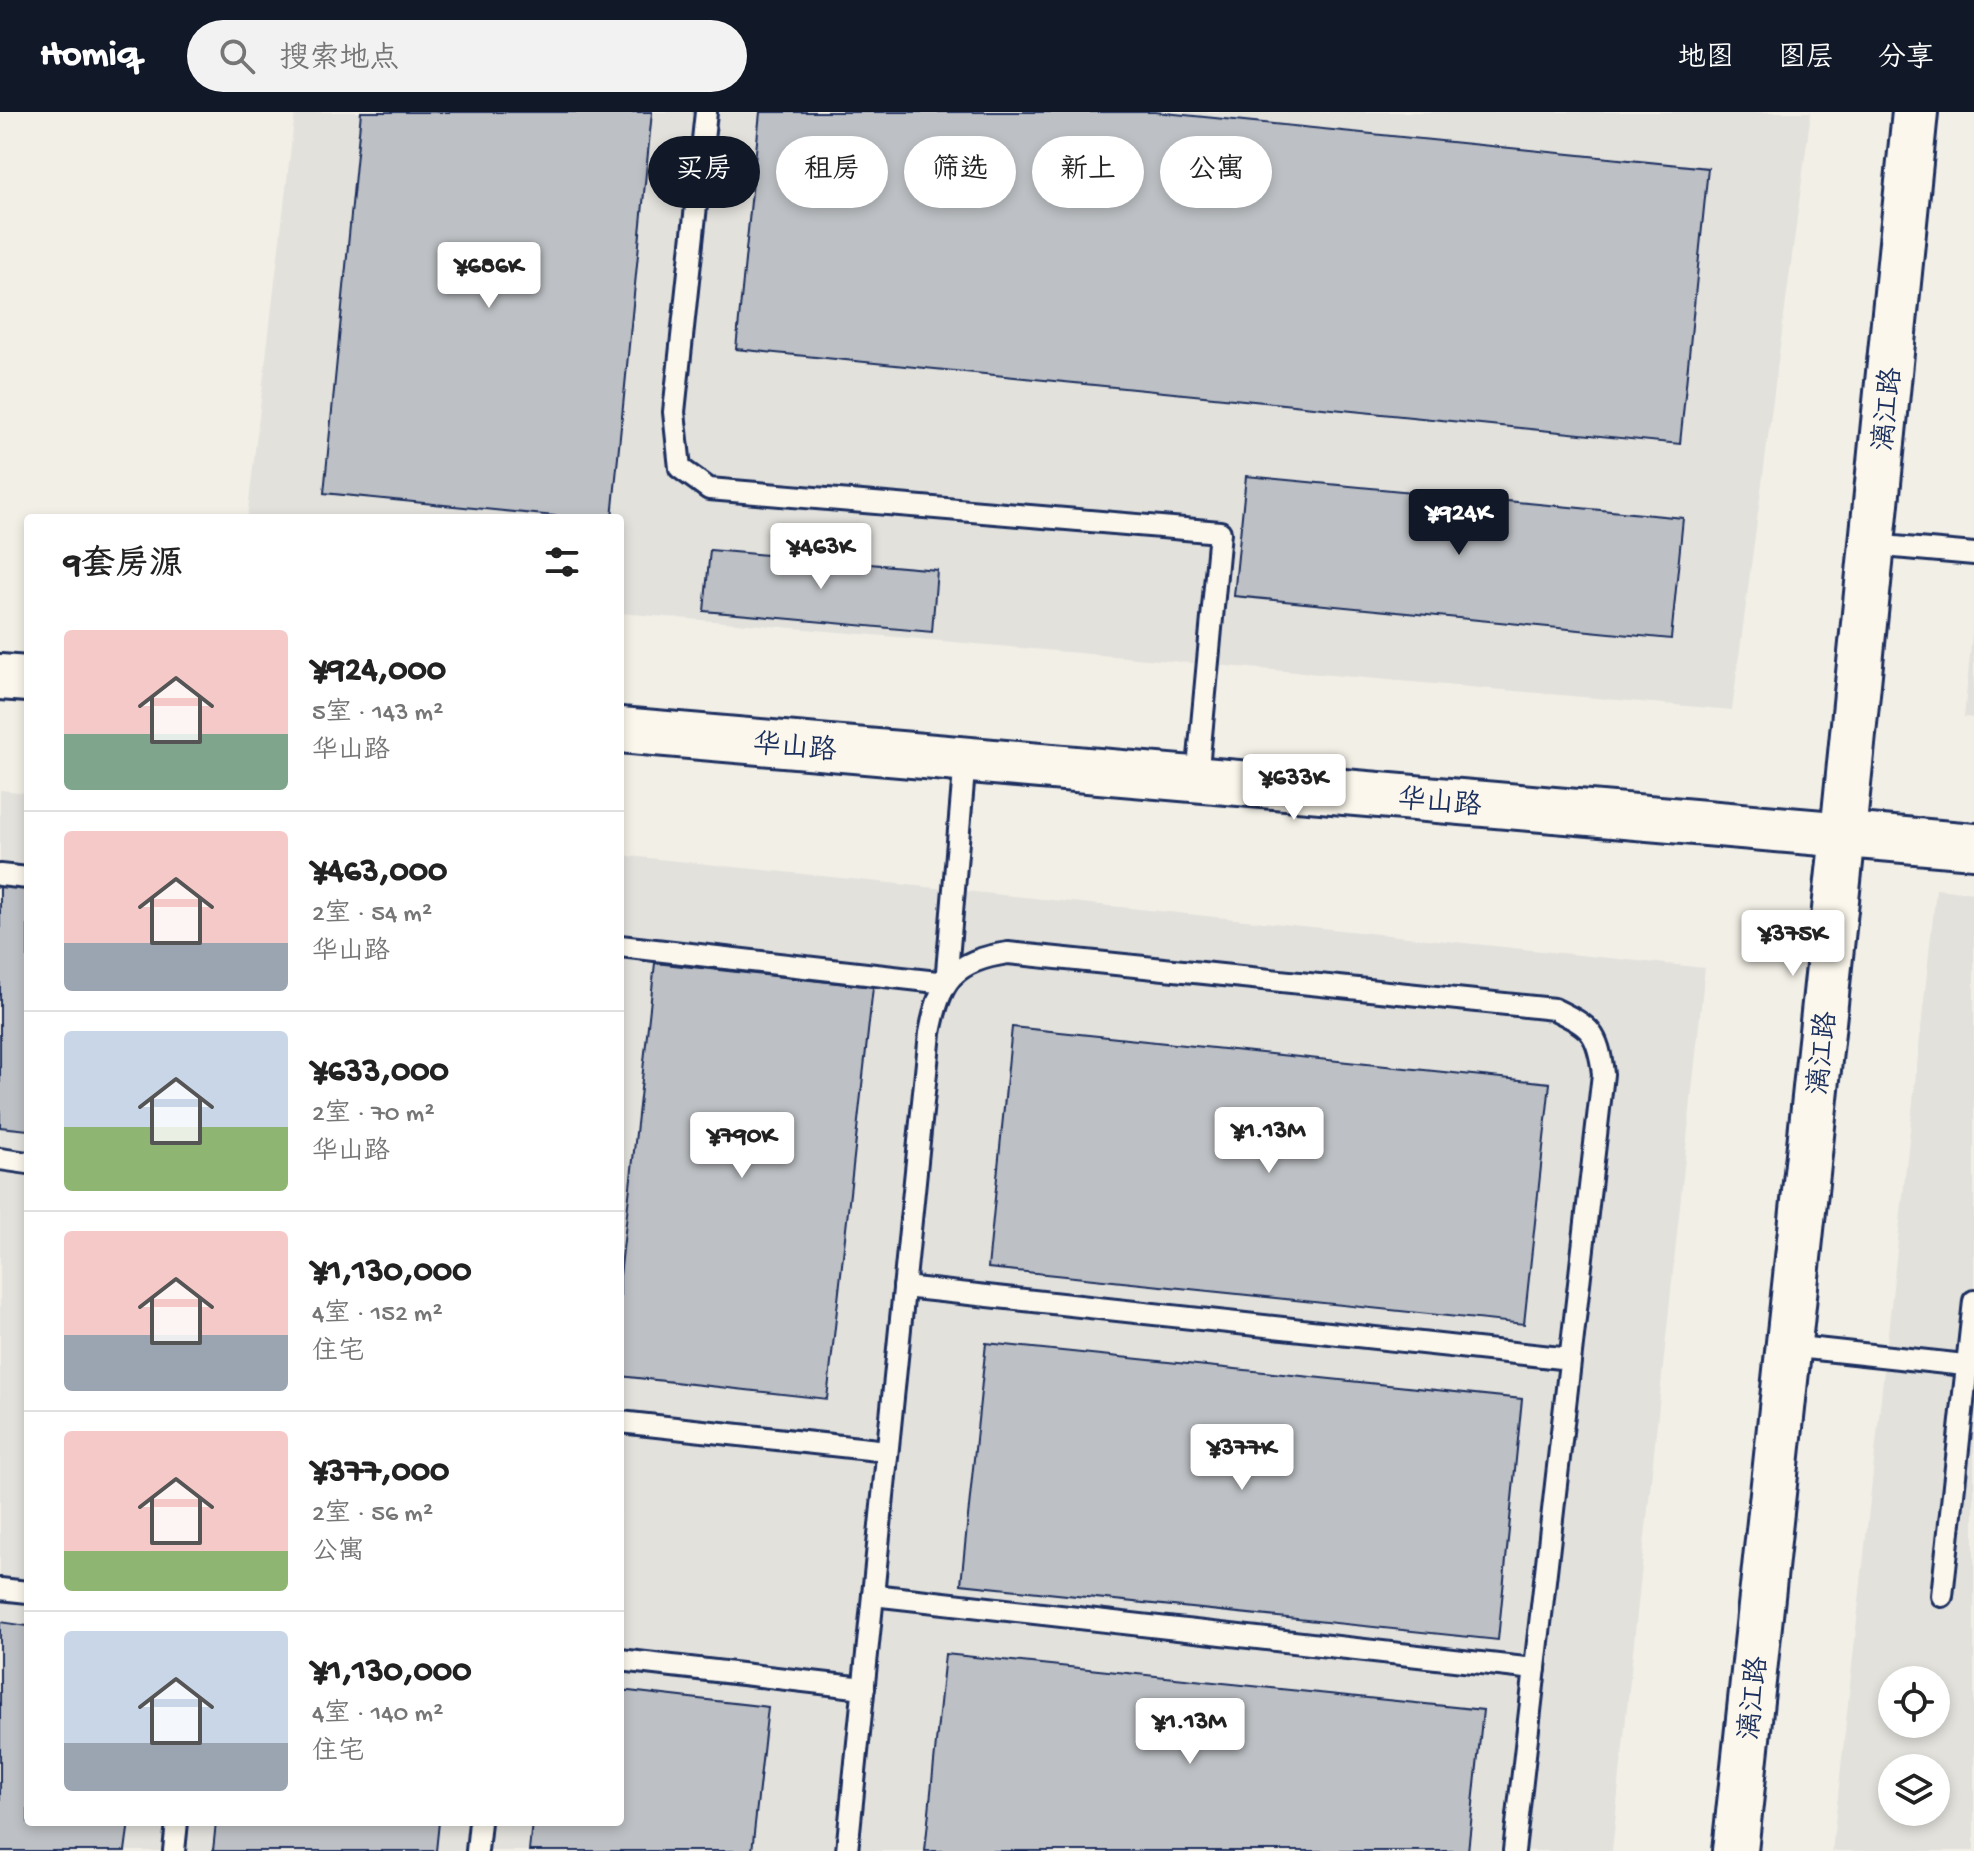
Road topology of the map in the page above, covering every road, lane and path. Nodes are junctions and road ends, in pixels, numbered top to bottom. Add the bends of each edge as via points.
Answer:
1 (706, 112) edge
2 (1915, 112) edge
3 (1872, 545) junction
4 (1974, 554) edge
5 (0, 677) edge
6 (24, 679) edge
7 (624, 730) edge
8 (965, 759) junction
9 (1197, 779) junction
10 (1843, 834) junction
11 (1974, 846) edge
12 (0, 875) edge
13 (24, 878) edge
14 (624, 946) edge
15 (946, 983) junction
16 (0, 1159) edge
17 (24, 1162) edge
18 (904, 1287) junction
19 (1974, 1301) edge
20 (1788, 1346) junction
21 (1570, 1359) junction
22 (1971, 1366) edge
23 (624, 1422) edge
24 (887, 1451) junction
25 (0, 1589) edge
26 (24, 1592) edge
27 (873, 1595) junction
28 (1942, 1596) dead end
29 (624, 1660) edge
30 (1535, 1669) junction
31 (864, 1688) junction
32 (177, 1826) edge
33 (480, 1826) edge
34 (174, 1851) edge
35 (477, 1851) edge
36 (847, 1851) edge
37 (1514, 1851) edge
38 (1735, 1851) edge

1 - 9 lane via 674,412 680,468 709,489 1220,532
2 - 3 street, 漓江路
3 - 4 lane
3 - 10 street, 漓江路
5 - 6 street
7 - 8 street, 华山路
8 - 9 street, 华山路
8 - 15 lane
9 - 10 street, 华山路
10 - 11 street, 华山路
10 - 20 street, 漓江路
12 - 13 lane
14 - 15 lane
15 - 18 lane via 936,1000 930,1033
15 - 21 lane via 953,972 978,958 1008,953 1554,1009 1586,1024 1599,1044 1603,1074
16 - 17 lane
18 - 21 lane
18 - 24 lane
19 - 22 lane
20 - 22 lane
20 - 38 street, 漓江路
21 - 30 lane
22 - 28 lane
23 - 24 lane
24 - 27 lane
25 - 26 lane
27 - 30 lane
27 - 31 lane
29 - 31 lane
30 - 37 lane
31 - 36 lane
32 - 34 lane
33 - 35 lane

